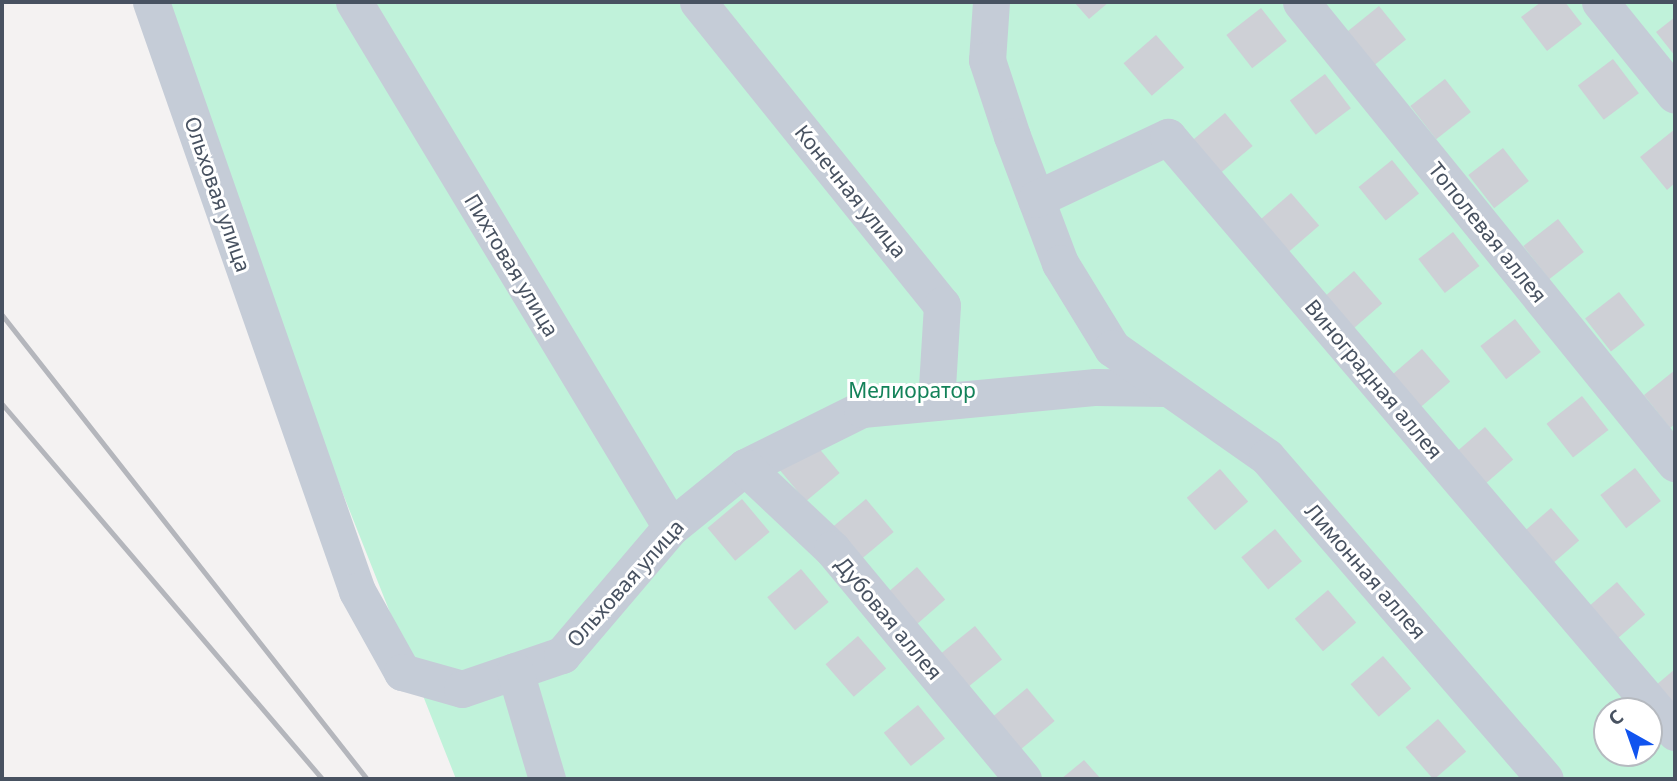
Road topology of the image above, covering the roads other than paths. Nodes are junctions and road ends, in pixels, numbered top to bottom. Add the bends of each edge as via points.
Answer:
1 (151, 2) edge
2 (354, 2) edge
3 (698, 2) edge
4 (1301, 2) edge
5 (1600, 2) edge
6 (988, 4) edge
7 (1675, 95) edge
8 (1036, 199) junction
9 (1165, 388) junction
10 (936, 402) junction
11 (1675, 463) edge
12 (745, 467) junction
13 (671, 527) junction
14 (515, 671) junction
15 (1675, 732) edge
16 (547, 779) edge
17 (1023, 779) edge
18 (1545, 779) edge

1 - 14 street, Ольховая улица via 357,591 402,672 462,689
2 - 13 street, Пихтовая улица
3 - 10 street, Конечная улица via 942,305
4 - 11 street, Тополевая аллея
5 - 7 street
6 - 8 street, Лимонная аллея via 987,60
8 - 9 street, Лимонная аллея via 1060,263 1112,348
8 - 15 street, Виноградная аллея via 1168,137
9 - 10 street, Ольховая улица via 1096,387
9 - 18 street, Лимонная аллея via 1267,457
10 - 12 street, Ольховая улица via 862,409
12 - 13 street, Ольховая улица
12 - 17 street, Дубовая аллея via 832,549
13 - 14 street, Ольховая улица via 562,655
14 - 16 street

